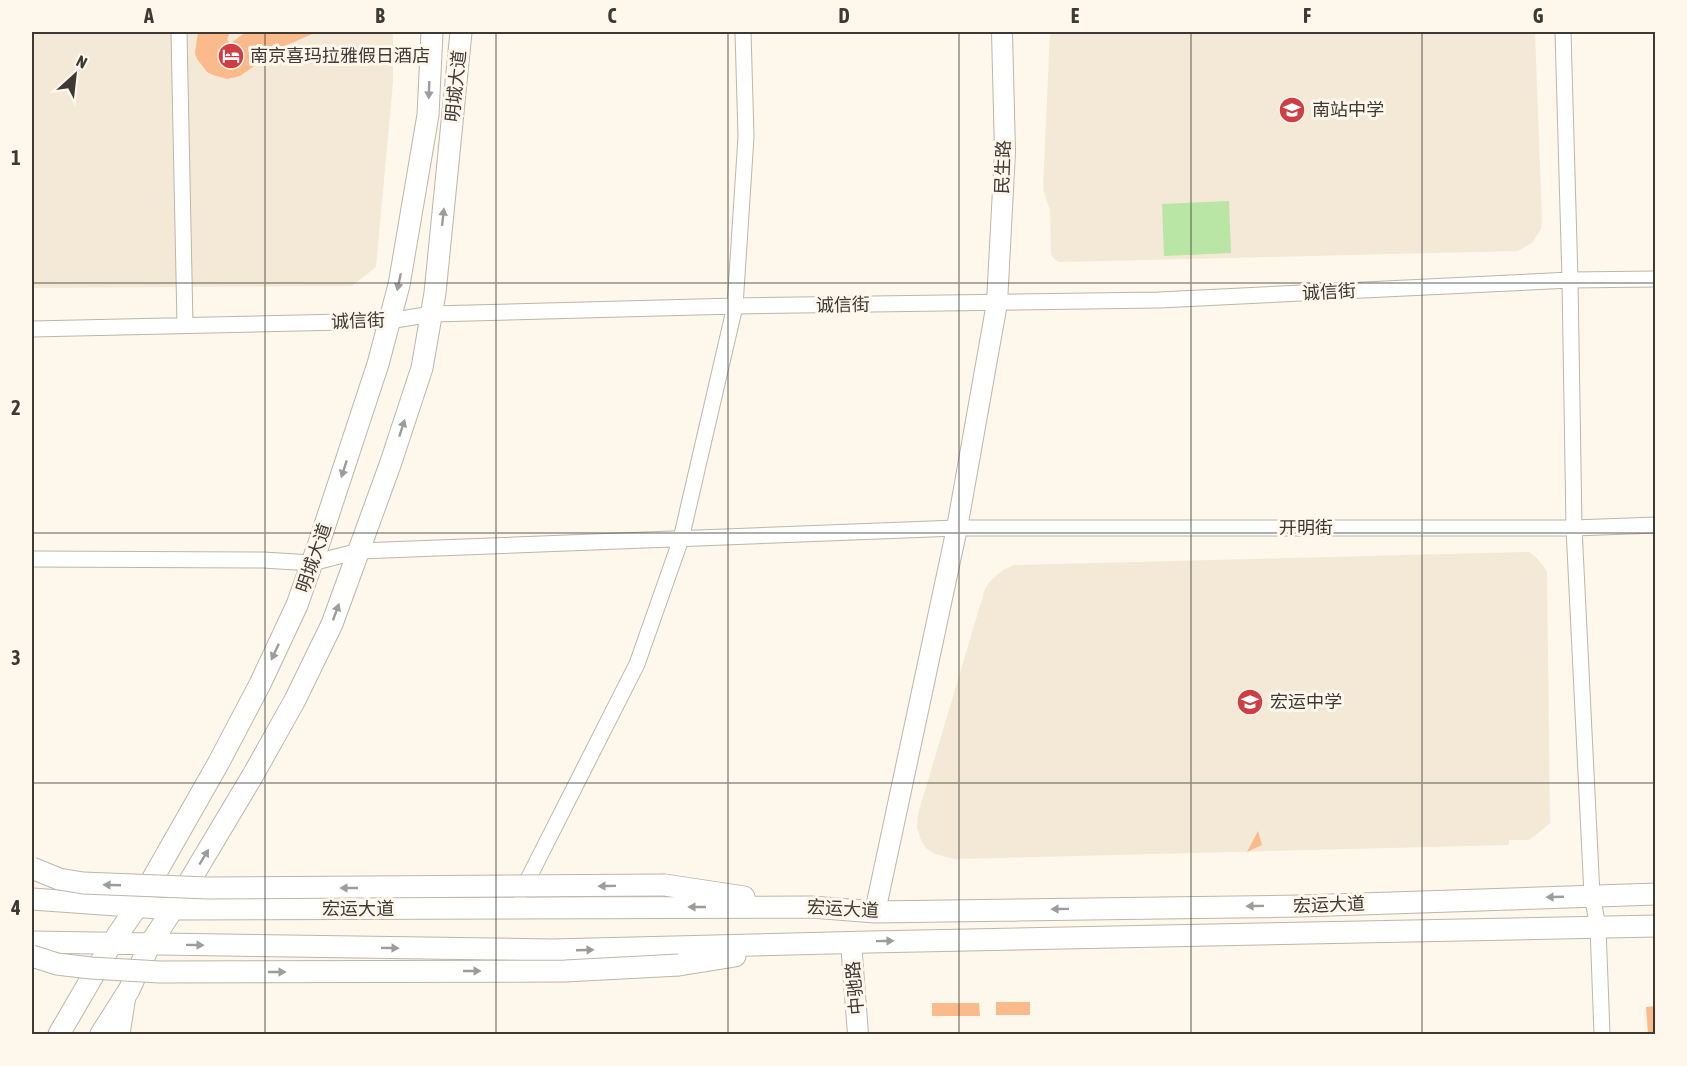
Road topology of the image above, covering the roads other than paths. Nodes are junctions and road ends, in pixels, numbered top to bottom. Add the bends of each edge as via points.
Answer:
1 (179, 32) edge
2 (432, 32) edge
3 (461, 32) edge
4 (743, 32) edge
5 (1002, 32) edge
6 (1563, 32) edge
7 (1656, 279) edge
8 (1570, 280) junction
9 (997, 303) junction
10 (735, 306) junction
11 (432, 314) junction
12 (389, 321) junction
13 (185, 325) junction
14 (32, 328) edge
15 (1656, 525) edge
16 (957, 528) junction
17 (1574, 528) junction
18 (681, 539) junction
19 (359, 551) junction
20 (32, 559) edge
21 (312, 563) junction
22 (32, 868) edge
23 (1656, 894) edge
24 (1592, 895) junction
25 (32, 899) edge
26 (813, 907) junction
27 (136, 908) junction
28 (513, 908) junction
29 (173, 909) junction
30 (875, 912) junction
31 (1656, 926) edge
32 (1598, 927) junction
33 (32, 942) edge
34 (851, 942) junction
35 (112, 943) junction
36 (815, 943) junction
37 (150, 944) junction
38 (32, 956) edge
39 (129, 990) junction
40 (59, 1035) edge
41 (101, 1035) edge
42 (122, 1035) edge
43 (858, 1035) edge
44 (1602, 1035) edge

1 - 13 street
2 -> 12 main road, 明城大道 via 428,116 399,285
11 -> 3 main road, 明城大道
4 - 10 street via 746,137
5 - 9 street, 民生路 via 1005,152
6 - 8 street
7 - 8 street, 诚信街
8 - 9 street, 诚信街 via 1159,300
8 - 17 street
9 - 10 street, 诚信街
9 - 16 street, 民生路
10 - 11 street, 诚信街
10 - 18 street
11 - 12 street, 诚信街
19 -> 11 main road, 明城大道 via 422,368
12 - 13 street, 诚信街
12 -> 21 main road, 明城大道
13 - 14 street, 诚信街
15 - 17 street, 开明街
16 - 17 street, 开明街
16 - 18 street, 开明街
16 - 30 street, 民生路
17 - 24 street
18 - 19 street, 开明街
18 - 28 street via 637,664
19 - 21 street, 开明街
29 -> 19 main road, 明城大道 via 295,700 332,624
20 - 21 street, 开明街
21 -> 27 main road, 明城大道 via 260,684
26 -> 22 main road, bridge via 665,885 208,888 83,883
23 - 24 main road, 宏运大道
24 -> 30 main road, 宏运大道 via 1301,906
24 - 32 street
25 - 27 main road, 宏运大道
26 -> 28 main road, 宏运大道
26 - 30 main road, 宏运大道
27 - 29 main road, 宏运大道
27 - 35 main road, 明城大道
28 - 29 main road, 宏运大道
29 - 37 main road, 明城大道
31 - 32 main road, 宏运大道
34 -> 32 main road, 宏运大道
32 - 44 street
33 - 35 main road, 宏运大道
34 - 36 main road, 宏运大道
34 - 43 street, 中驰路
35 - 37 main road, 宏运大道
35 - 40 main road, 明城大道
37 -> 36 main road, 宏运大道 via 552,950
38 -> 36 main road, bridge via 57,964 160,972 565,971 679,965
37 - 39 main road, 明城大道
39 - 41 main road, 明城大道
39 - 42 street

